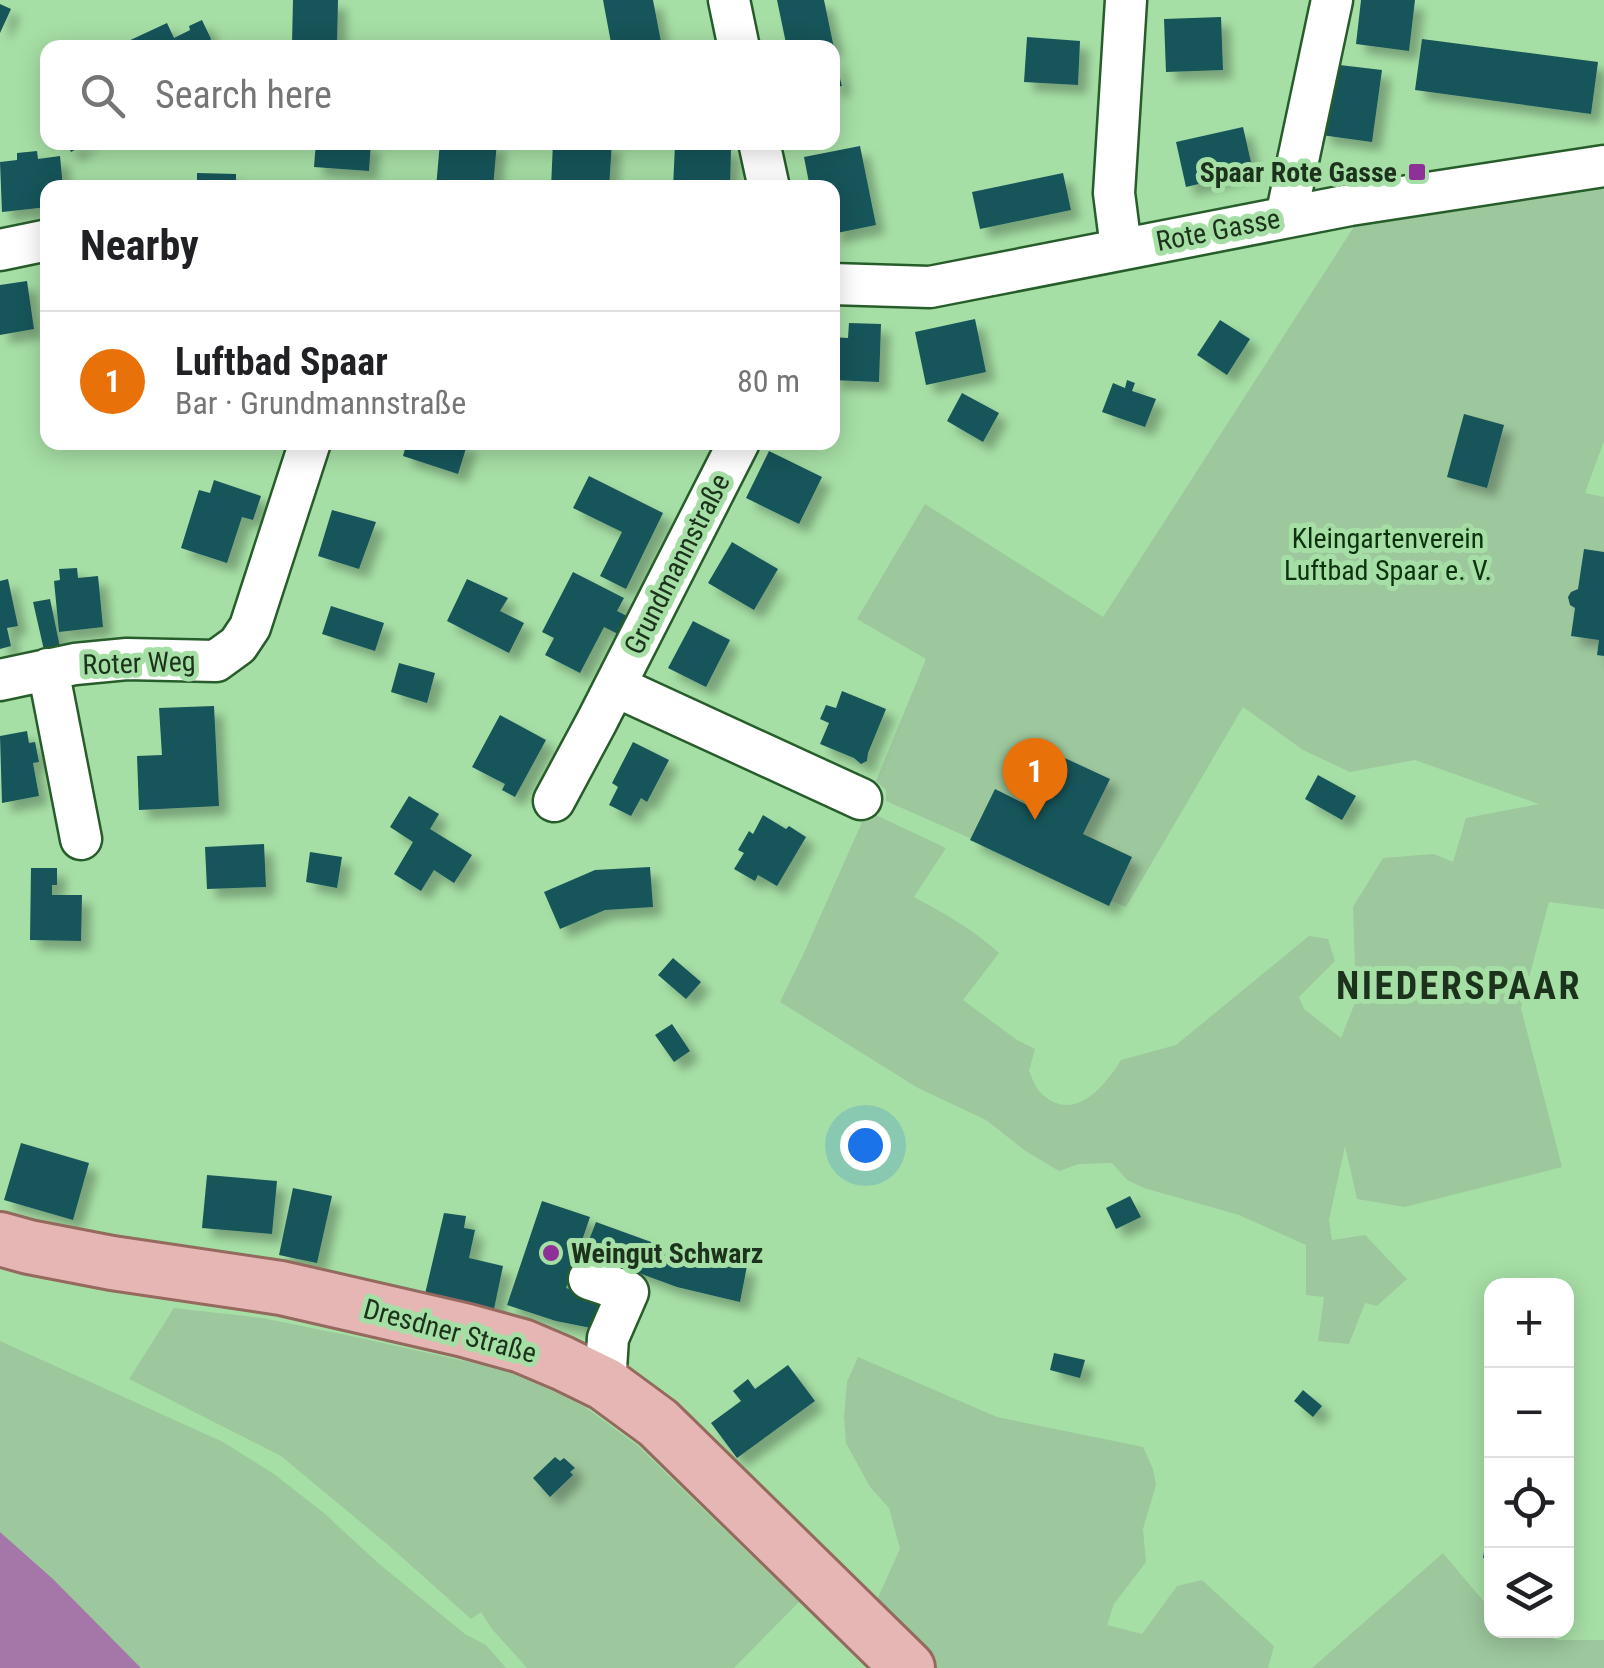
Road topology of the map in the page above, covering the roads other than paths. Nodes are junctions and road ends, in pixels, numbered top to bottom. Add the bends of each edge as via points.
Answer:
1 (729, 0) edge
2 (1126, 0) edge
3 (1332, 0) edge
4 (737, 40) edge
5 (761, 150) edge
6 (1604, 166) edge
7 (767, 180) edge
8 (1286, 217) junction
9 (40, 242) edge
10 (1121, 248) junction
11 (0, 250) edge
12 (840, 284) edge
13 (307, 450) edge
14 (735, 450) edge
15 (48, 670) junction
16 (0, 680) edge
17 (615, 686) junction
18 (861, 799) dead end
19 (554, 801) dead end
20 (80, 839) dead end
21 (0, 1239) edge
22 (589, 1278) dead end
23 (605, 1384) junction
24 (908, 1668) edge

1 - 4 street
2 - 10 street via 1114,193
3 - 8 street
5 - 7 street
6 - 8 street, Rote Gasse
8 - 10 street, Rote Gasse
9 - 11 street
10 - 12 street, Rote Gasse via 930,287
13 - 15 street, Roter Weg via 250,628 238,644 216,661 127,659
14 - 17 street, Grundmannstraße
15 - 16 street, Roter Weg
15 - 20 street
17 - 18 street, Grundmannstraße
17 - 19 street, Grundmannstraße
21 - 23 main road, Dresdner Straße via 281,1288 464,1330 522,1346
22 - 23 street via 628,1292 608,1338
23 - 24 main road, Dresdner Straße via 682,1446

